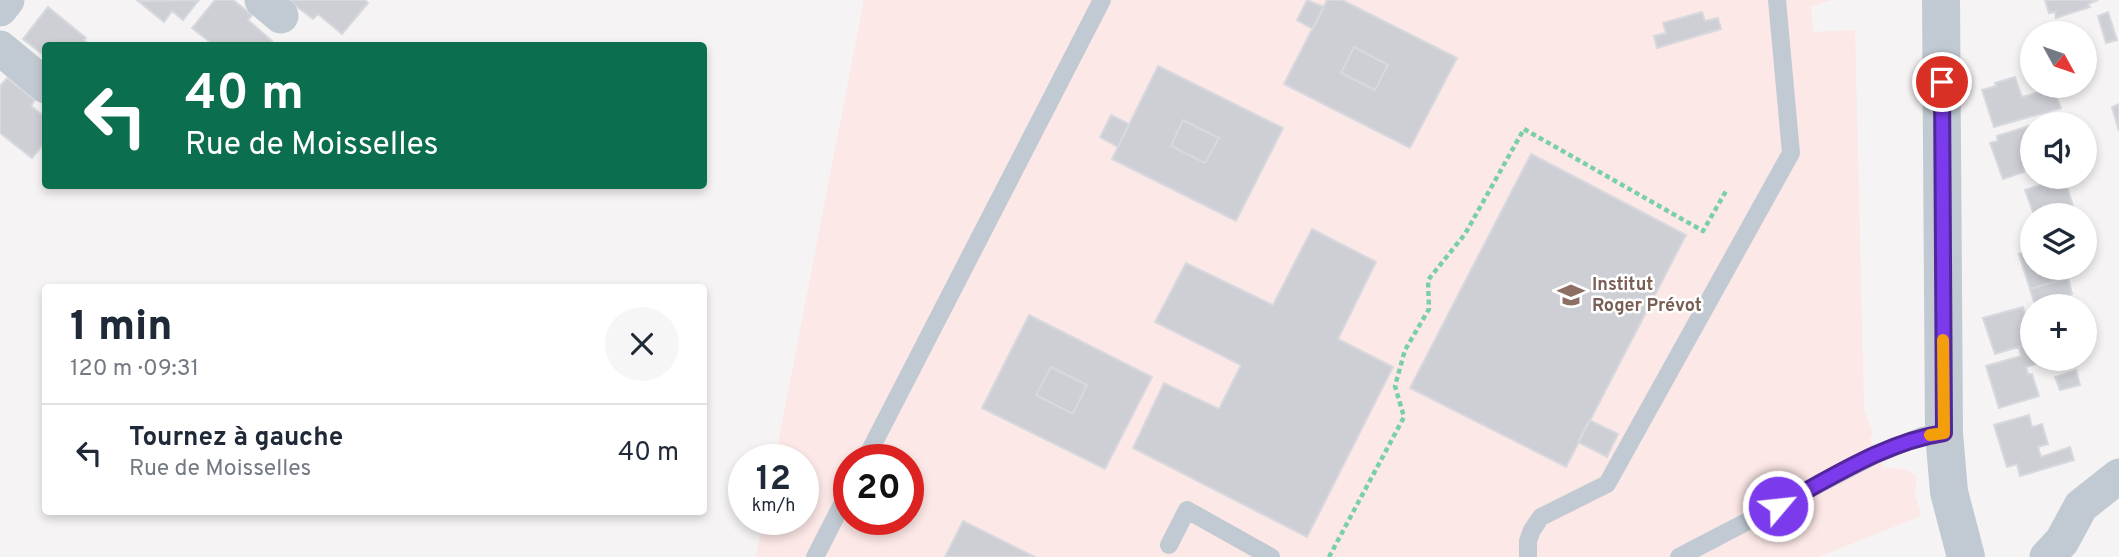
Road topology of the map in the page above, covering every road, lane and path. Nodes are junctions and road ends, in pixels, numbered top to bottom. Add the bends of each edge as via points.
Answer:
1 (7, 0) edge
2 (1102, 0) edge
3 (1777, 0) edge
4 (1941, 0) edge
5 (0, 9) edge
6 (0, 48) edge
7 (42, 83) edge
8 (1726, 191) dead end
9 (1944, 433) junction
10 (872, 444) edge
11 (2119, 476) edge
12 (833, 522) edge
13 (1169, 545) dead end
14 (815, 557) edge
15 (1271, 557) edge
16 (1329, 557) edge
17 (1528, 557) edge
18 (1679, 557) edge
19 (1966, 557) edge
20 (2047, 557) edge

1 - 5 street
2 - 10 lane
3 - 17 lane via 1791,153 1607,484 1541,517 1528,541
4 - 9 street
6 - 7 street
8 - 16 path via 1703,231 1524,129 1465,234 1428,280 1429,309 1405,350 1395,386 1404,417
9 - 18 lane via 1922,436 1877,454
9 - 19 street via 1950,492
11 - 20 street via 2081,506 2062,541
12 - 14 lane
13 - 15 lane via 1187,510

